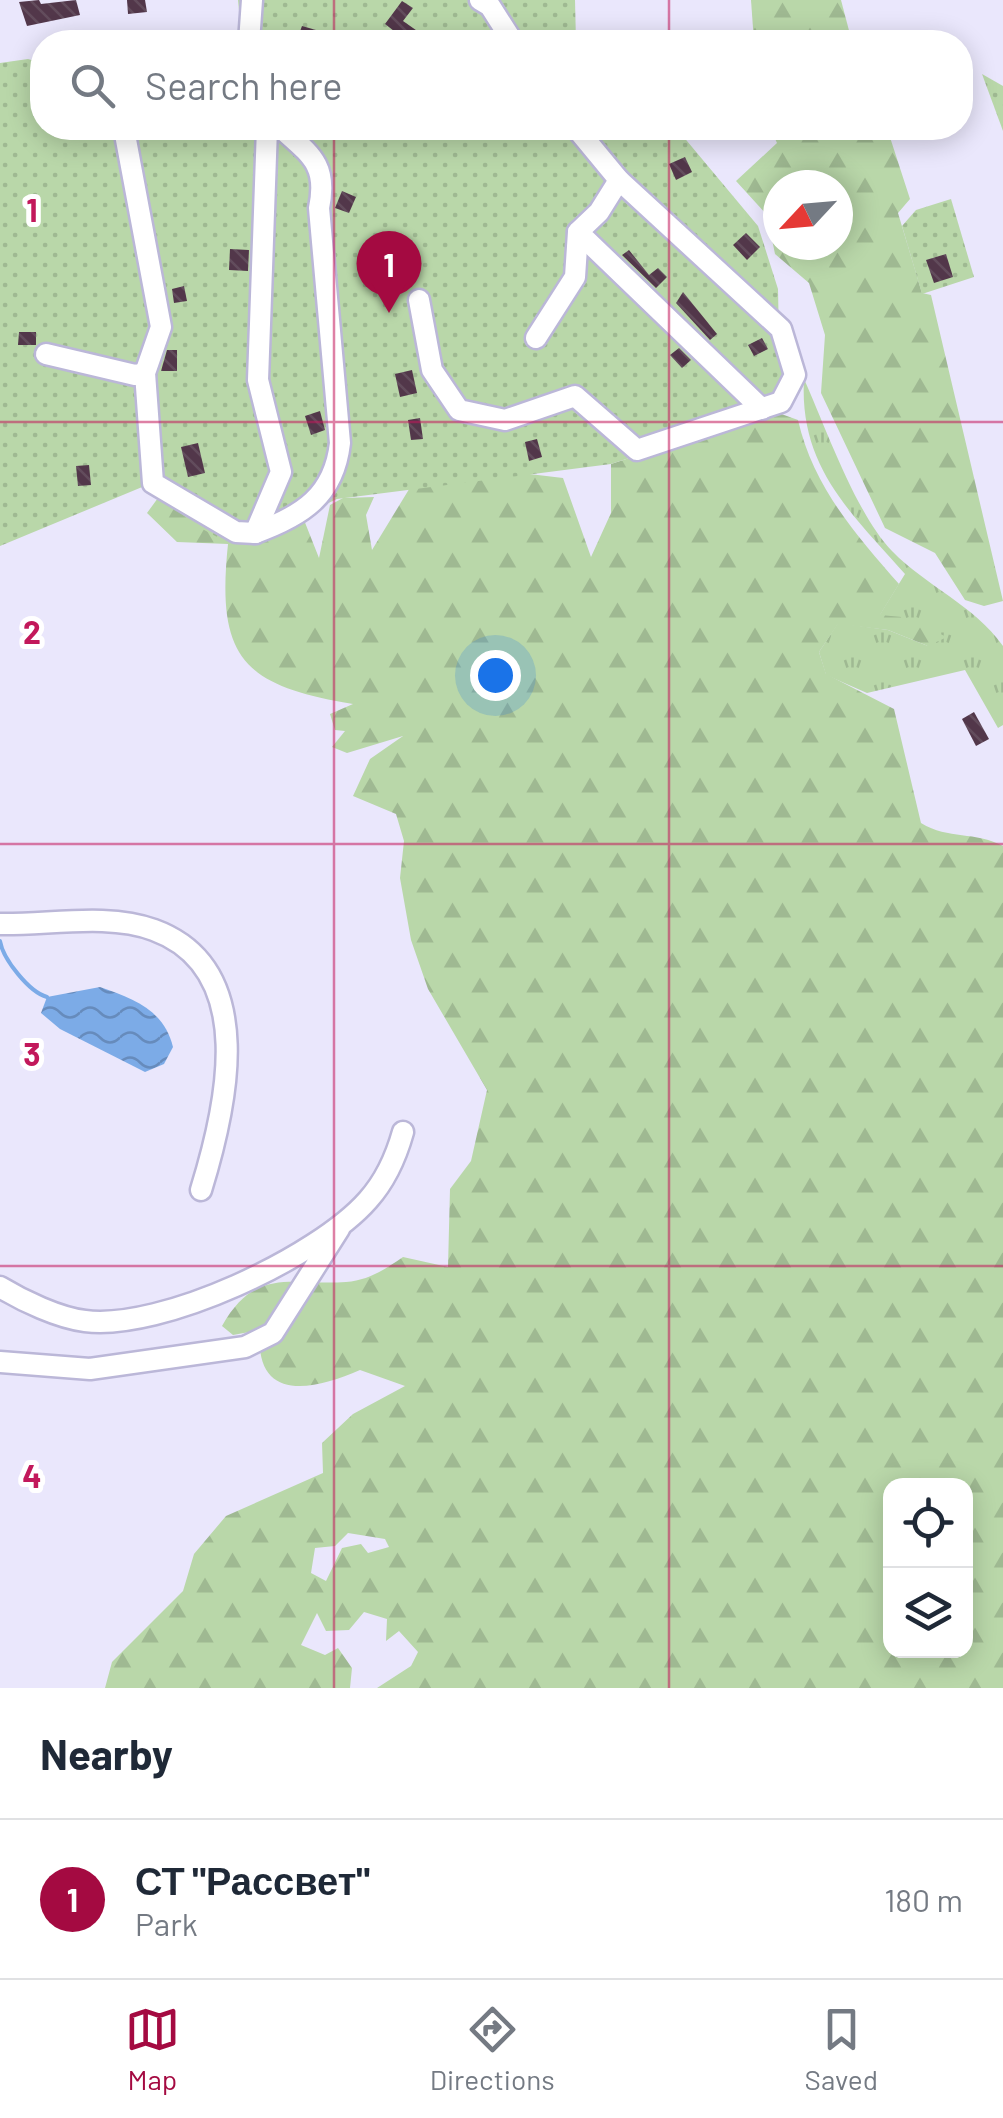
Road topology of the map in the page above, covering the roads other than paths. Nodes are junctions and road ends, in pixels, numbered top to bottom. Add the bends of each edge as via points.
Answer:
1 (252, 0) edge
2 (480, 0) edge
3 (250, 30) edge
4 (505, 30) edge
5 (126, 140) edge
6 (267, 140) edge
7 (294, 140) edge
8 (586, 140) edge
9 (619, 180) junction
10 (578, 232) junction
11 (419, 300) dead end
12 (536, 338) dead end
13 (46, 354) dead end
14 (145, 372) junction
15 (771, 405) junction
16 (255, 532) junction
17 (0, 924) edge
18 (403, 1132) dead end
19 (202, 1190) dead end
20 (340, 1227) junction
21 (0, 1287) edge
22 (0, 1362) edge

1 - 3 street
2 - 4 street
5 - 14 street via 161,327
6 - 16 street via 258,380 282,472
7 - 16 street via 312,156 324,182 319,208 340,443 337,470 296,518
8 - 9 street
9 - 10 street
9 - 15 street via 781,329 795,376
10 - 12 street via 575,277
10 - 15 street
11 - 15 street via 432,370 458,410 505,420 576,396 637,450
13 - 14 street
14 - 16 street via 154,483 236,532
17 - 19 street via 98,922 152,929 186,946 211,974 226,1024 227,1069 222,1124
18 - 20 street via 396,1158 370,1198
20 - 21 street via 200,1302 150,1318 84,1321
20 - 22 street via 273,1333 245,1348 90,1369

